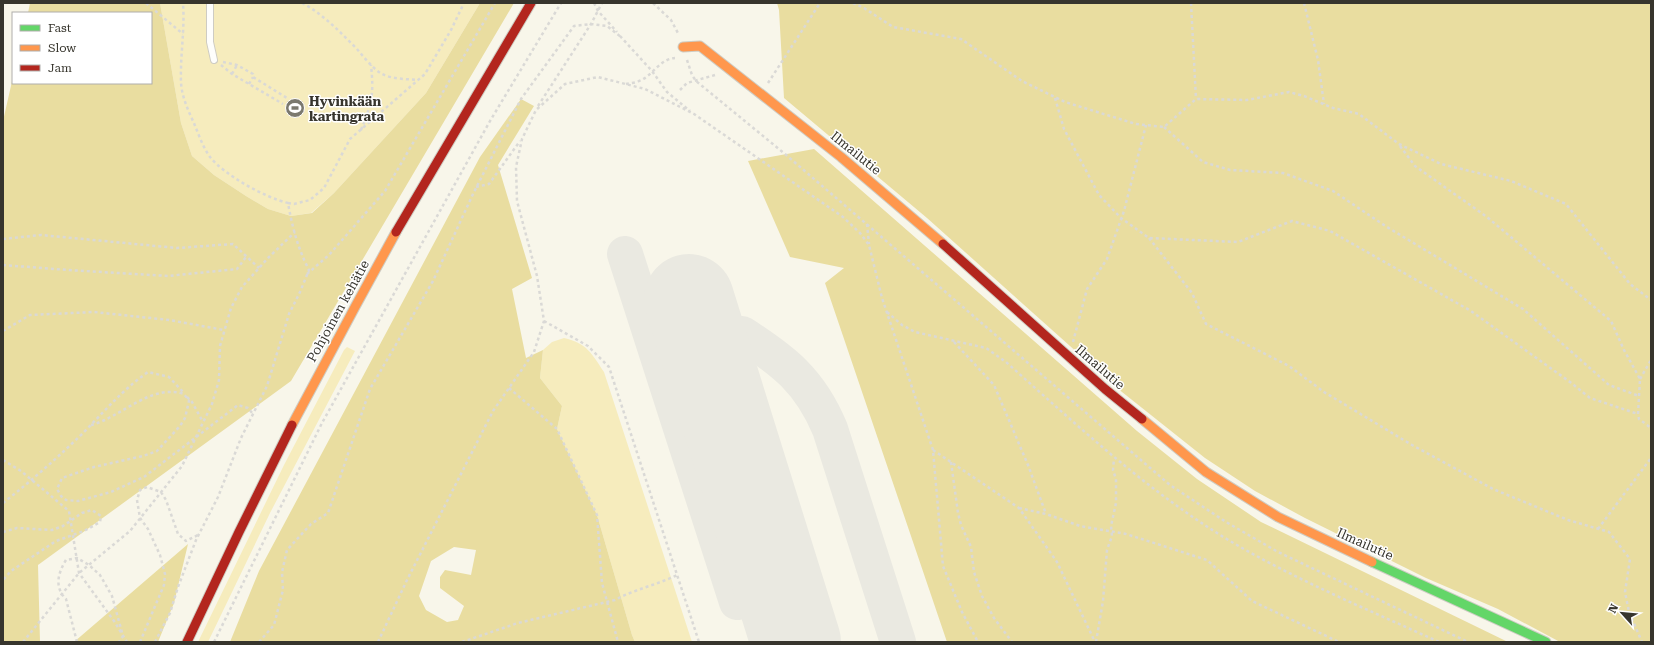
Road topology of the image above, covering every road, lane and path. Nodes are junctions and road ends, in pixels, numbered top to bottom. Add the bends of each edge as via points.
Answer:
1 (146, 3) edge
2 (183, 3) edge
3 (210, 3) edge
4 (302, 3) edge
5 (464, 3) edge
6 (495, 3) edge
7 (531, 3) edge
8 (561, 3) edge
9 (594, 3) edge
10 (602, 3) edge
11 (653, 3) edge
12 (820, 3) edge
13 (853, 3) edge
14 (1191, 3) edge
15 (1304, 3) edge
16 (598, 11) junction
17 (591, 24) junction
18 (184, 34) junction
19 (621, 37) junction
20 (683, 47) junction
21 (686, 58) junction
22 (214, 60) junction
23 (371, 64) junction
24 (237, 65) junction
25 (727, 68) junction
26 (652, 71) junction
27 (232, 74) junction
28 (253, 77) junction
29 (418, 80) junction
30 (696, 81) junction
31 (249, 84) junction
32 (624, 84) junction
33 (680, 90) dead end
34 (760, 94) junction
35 (287, 98) dead end
36 (1055, 98) junction
37 (1196, 99) junction
38 (283, 104) dead end
39 (1324, 104) junction
40 (536, 110) junction
41 (694, 114) junction
42 (1146, 125) junction
43 (1164, 127) junction
44 (360, 131) junction
45 (522, 139) junction
46 (1399, 144) junction
47 (476, 187) junction
48 (288, 203) junction
49 (1121, 218) junction
50 (867, 224) junction
51 (295, 232) junction
52 (1149, 238) junction
53 (3, 239) edge
54 (869, 245) junction
55 (246, 257) junction
56 (3, 265) edge
57 (259, 268) junction
58 (306, 275) junction
59 (1651, 300) edge
60 (887, 312) junction
61 (544, 321) junction
62 (3, 330) edge
63 (224, 330) junction
64 (954, 341) junction
65 (1066, 354) junction
66 (1651, 360) edge
67 (1640, 379) junction
68 (509, 388) junction
69 (184, 394) junction
70 (1639, 396) junction
71 (253, 414) junction
72 (1638, 414) junction
73 (203, 422) junction
74 (91, 425) junction
75 (1651, 428) edge
76 (196, 437) junction
77 (933, 450) junction
78 (1114, 458) junction
79 (1651, 458) edge
80 (3, 460) edge
81 (951, 462) junction
82 (32, 480) junction
83 (162, 492) junction
84 (3, 503) edge
85 (1019, 508) junction
86 (1046, 514) junction
87 (140, 518) junction
88 (70, 520) junction
89 (1598, 529) junction
90 (3, 532) edge
91 (1112, 532) junction
92 (73, 535) junction
93 (199, 535) junction
94 (77, 558) junction
95 (89, 564) junction
96 (79, 572) junction
97 (677, 575) junction
98 (3, 580) edge
99 (62, 595) junction
100 (607, 603) junction
101 (123, 636) junction
102 (23, 642) edge
103 (77, 642) edge
104 (119, 642) edge
105 (127, 642) edge
106 (140, 642) edge
107 (155, 642) edge
108 (186, 642) edge
109 (214, 642) edge
110 (259, 642) edge
111 (378, 642) edge
112 (462, 642) edge
113 (618, 642) edge
114 (699, 642) edge
115 (978, 642) edge
116 (1012, 642) edge
117 (1095, 642) edge
118 (1339, 642) edge
119 (1439, 642) edge
120 (1468, 642) edge
121 (1546, 642) edge
122 (1642, 642) edge

1 - 18 path
2 - 18 path
3 - 22 lane via 210,42
4 - 23 path via 331,23
5 - 29 path via 429,68
6 - 58 path via 385,191 329,255
7 - 108 street, Pohjoinen kehätie via 425,181 331,349 246,516
8 - 109 path via 490,121 322,423
9 - 16 path
10 - 16 path
11 - 20 path via 671,20
12 - 34 path
13 - 36 path via 893,27 961,39 1022,81
14 - 37 path
15 - 39 path via 1318,60
16 - 17 path
16 - 19 path
17 - 19 path via 607,26
17 - 40 path
17 - 47 path via 574,26 521,99
18 - 48 path via 181,83 184,101 210,156 237,179 274,200
19 - 26 path
20 - 21 path
20 - 25 street, Ilmailutie via 700,46
21 - 26 path via 669,58
21 - 30 path
22 - 24 path
22 - 27 path
23 - 29 path via 382,74
23 - 44 path via 371,102
24 - 27 path
24 - 28 path via 253,74
25 - 30 path via 722,73
25 - 34 street, Ilmailutie
26 - 32 path via 639,81
26 - 41 path via 667,92
27 - 31 path
28 - 31 path
28 - 35 path
29 - 44 path
30 - 33 path via 687,83
30 - 50 path
31 - 38 path
32 - 40 path via 598,77 565,84
32 - 41 path via 644,89
34 - 65 street, Ilmailutie via 921,224
36 - 42 path
36 - 49 path via 1064,129 1099,195
37 - 39 path via 1247,100 1289,92
37 - 43 path
39 - 46 path via 1359,114
40 - 45 path
41 - 54 path via 844,217
42 - 43 path
42 - 49 path
43 - 70 path via 1203,162 1230,170 1283,173 1333,191 1522,309 1609,385
44 - 48 path via 350,139 324,188 310,200
45 - 47 path via 489,184
45 - 61 path via 516,168 517,201 537,276
46 - 59 path via 1441,164 1511,182 1566,204 1630,284
46 - 67 path via 1415,166 1487,218 1611,321
47 - 110 path via 433,281 370,389 328,514 310,524 287,550 282,572 283,590 274,625
48 - 51 path
49 - 52 path
49 - 65 path via 1107,259 1087,289 1072,348
50 - 54 path
50 - 120 path via 1170,485 1278,552
51 - 57 path
51 - 58 path via 308,270
52 - 72 path via 1238,242 1292,221 1330,231 1471,311 1590,398
52 - 89 path via 1192,293 1206,324 1289,366 1324,392 1493,489 1568,520
53 - 55 path via 41,235 177,248 233,244
54 - 60 path
55 - 56 path via 238,269 168,276
55 - 57 path
57 - 63 path via 242,287 231,308
58 - 71 path via 289,314 268,386
60 - 64 path via 915,332
60 - 77 path
61 - 68 path via 534,352
61 - 97 path via 588,346 609,367
62 - 63 path via 30,315 94,312 169,320
63 - 73 path via 220,346 219,380 212,404
64 - 78 path via 986,348 1006,362
64 - 86 path via 994,385
65 - 121 street, Ilmailutie via 1183,454 1271,513
66 - 67 path
67 - 70 path
68 - 100 path via 557,429 597,515 602,583
68 - 111 path via 492,411
69 - 73 path via 192,402
69 - 74 path via 176,391 160,393
69 - 74 path via 169,378 148,372 132,383
69 - 76 path via 188,401 184,418 157,451 76,472 62,478 57,489 66,500 78,501 111,492 144,477
70 - 72 path
71 - 76 path via 248,408 238,405
71 - 93 path
72 - 75 path via 1639,419
73 - 76 path
74 - 82 path
76 - 83 path via 182,466
77 - 81 path
77 - 115 path via 943,566
78 - 91 path via 1112,470 1116,479 1116,503
78 - 119 path via 1169,500 1230,541 1290,573
79 - 89 path
80 - 82 path
81 - 85 path
81 - 116 path via 961,525 971,547 974,572 982,596
82 - 84 path
82 - 88 path via 69,511
83 - 87 path
83 - 87 path via 147,487 140,490 137,500
83 - 93 path via 178,534 186,541
85 - 86 path
85 - 117 path via 1056,562
86 - 91 path via 1080,526
87 - 95 path via 130,531
87 - 106 path via 160,555 165,574 164,585
88 - 90 path via 52,530 17,528
88 - 92 path
88 - 92 path via 92,510 101,516 100,522
89 - 122 path via 1609,532 1630,559 1625,592 1629,612
91 - 117 path via 1107,550 1102,613
91 - 118 path via 1126,534 1207,560 1252,601
92 - 94 path
92 - 98 path via 56,541 11,570
93 - 107 path via 170,612
94 - 95 path
94 - 96 path
94 - 99 path via 66,560 59,571 58,584
95 - 96 path
95 - 101 path via 100,575 112,596
96 - 99 path
96 - 101 path
97 - 100 path
97 - 114 path
99 - 102 path
99 - 103 path via 66,599
100 - 112 path via 518,623
100 - 113 path
101 - 104 path
101 - 105 path

